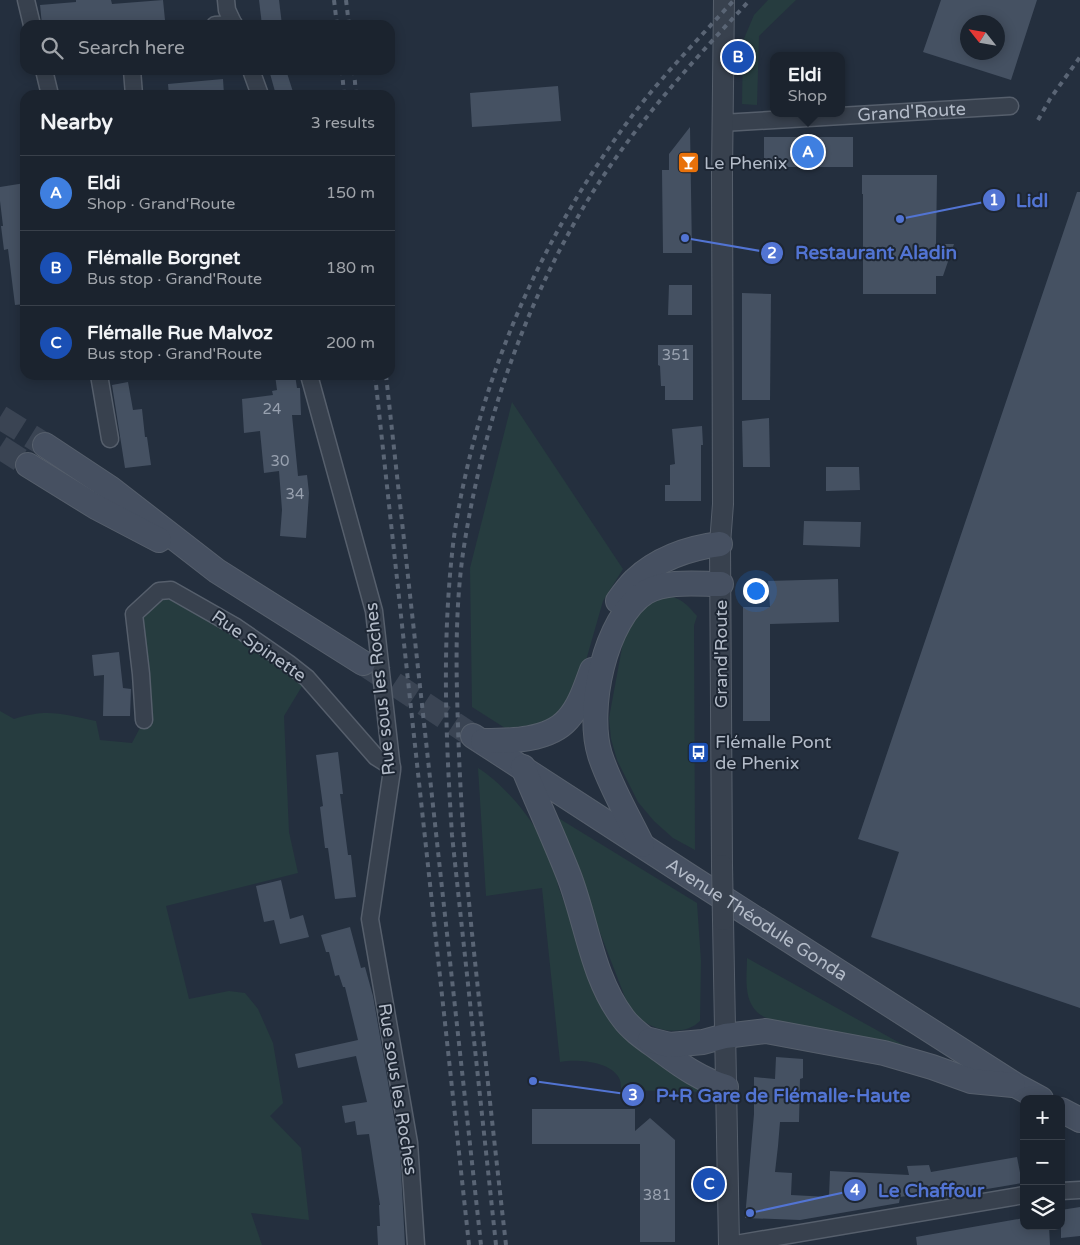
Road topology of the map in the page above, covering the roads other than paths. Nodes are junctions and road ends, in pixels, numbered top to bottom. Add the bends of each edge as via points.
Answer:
1 (26, 0) edge
2 (226, 0) edge
3 (724, 0) edge
4 (31, 20) edge
5 (232, 20) edge
6 (45, 75) edge
7 (132, 75) edge
8 (253, 75) edge
9 (49, 90) edge
10 (134, 90) edge
11 (258, 90) edge
12 (1010, 106) dead end
13 (845, 116) edge
14 (824, 117) edge
15 (722, 123) junction
16 (100, 380) edge
17 (310, 380) edge
18 (110, 439) dead end
19 (45, 445) tunnel mouth
20 (28, 465) tunnel mouth
21 (720, 544) junction
22 (218, 572) junction
23 (721, 584) junction
24 (363, 663) tunnel mouth
25 (144, 720) dead end
26 (392, 767) junction
27 (523, 767) junction
28 (643, 846) junction
29 (725, 1036) junction
30 (645, 1038) junction
31 (1017, 1086) junction
32 (726, 1087) junction
33 (1034, 1095) edge
34 (1080, 1190) edge
35 (1065, 1191) edge
36 (1020, 1196) edge
37 (416, 1245) edge
38 (729, 1245) edge

1 - 4 street
2 - 5 street
3 - 15 street, Grand'Route
6 - 9 street
7 - 10 street
8 - 11 street
12 - 13 street, Grand'Route
14 - 15 street, Grand'Route
15 - 21 street, Grand'Route via 723,504
16 - 18 street
17 - 26 street, Rue sous les Roches via 374,611
19 - 22 main road via 110,488
20 - 22 main road via 96,507
21 - 23 street, Grand'Route
21 - 27 main road, Avenue Théodule Gonda via 694,548 666,559 634,581 613,610 582,697 568,720 552,732 519,741 478,738
22 - 24 main road
23 - 28 main road via 666,586 647,592 630,605 616,627 604,663 595,726 600,755
23 - 29 street, Grand'Route, bridge
25 - 26 street, Rue Spinette via 134,614 160,591 171,590 236,627 307,678 376,757
26 - 37 street, Rue sous les Roches via 370,919 410,1143
27 - 28 main road, Avenue Théodule Gonda
27 - 30 main road via 569,877 608,994 623,1019
28 - 31 main road, Avenue Théodule Gonda
29 - 30 main road via 670,1045
29 - 31 main road via 766,1031 884,1054 971,1081
29 - 32 street, Grand'Route
30 - 32 main road via 704,1080
31 - 33 main road, Avenue Théodule Gonda
32 - 38 street, Grand'Route
34 - 35 street
36 - 38 street

